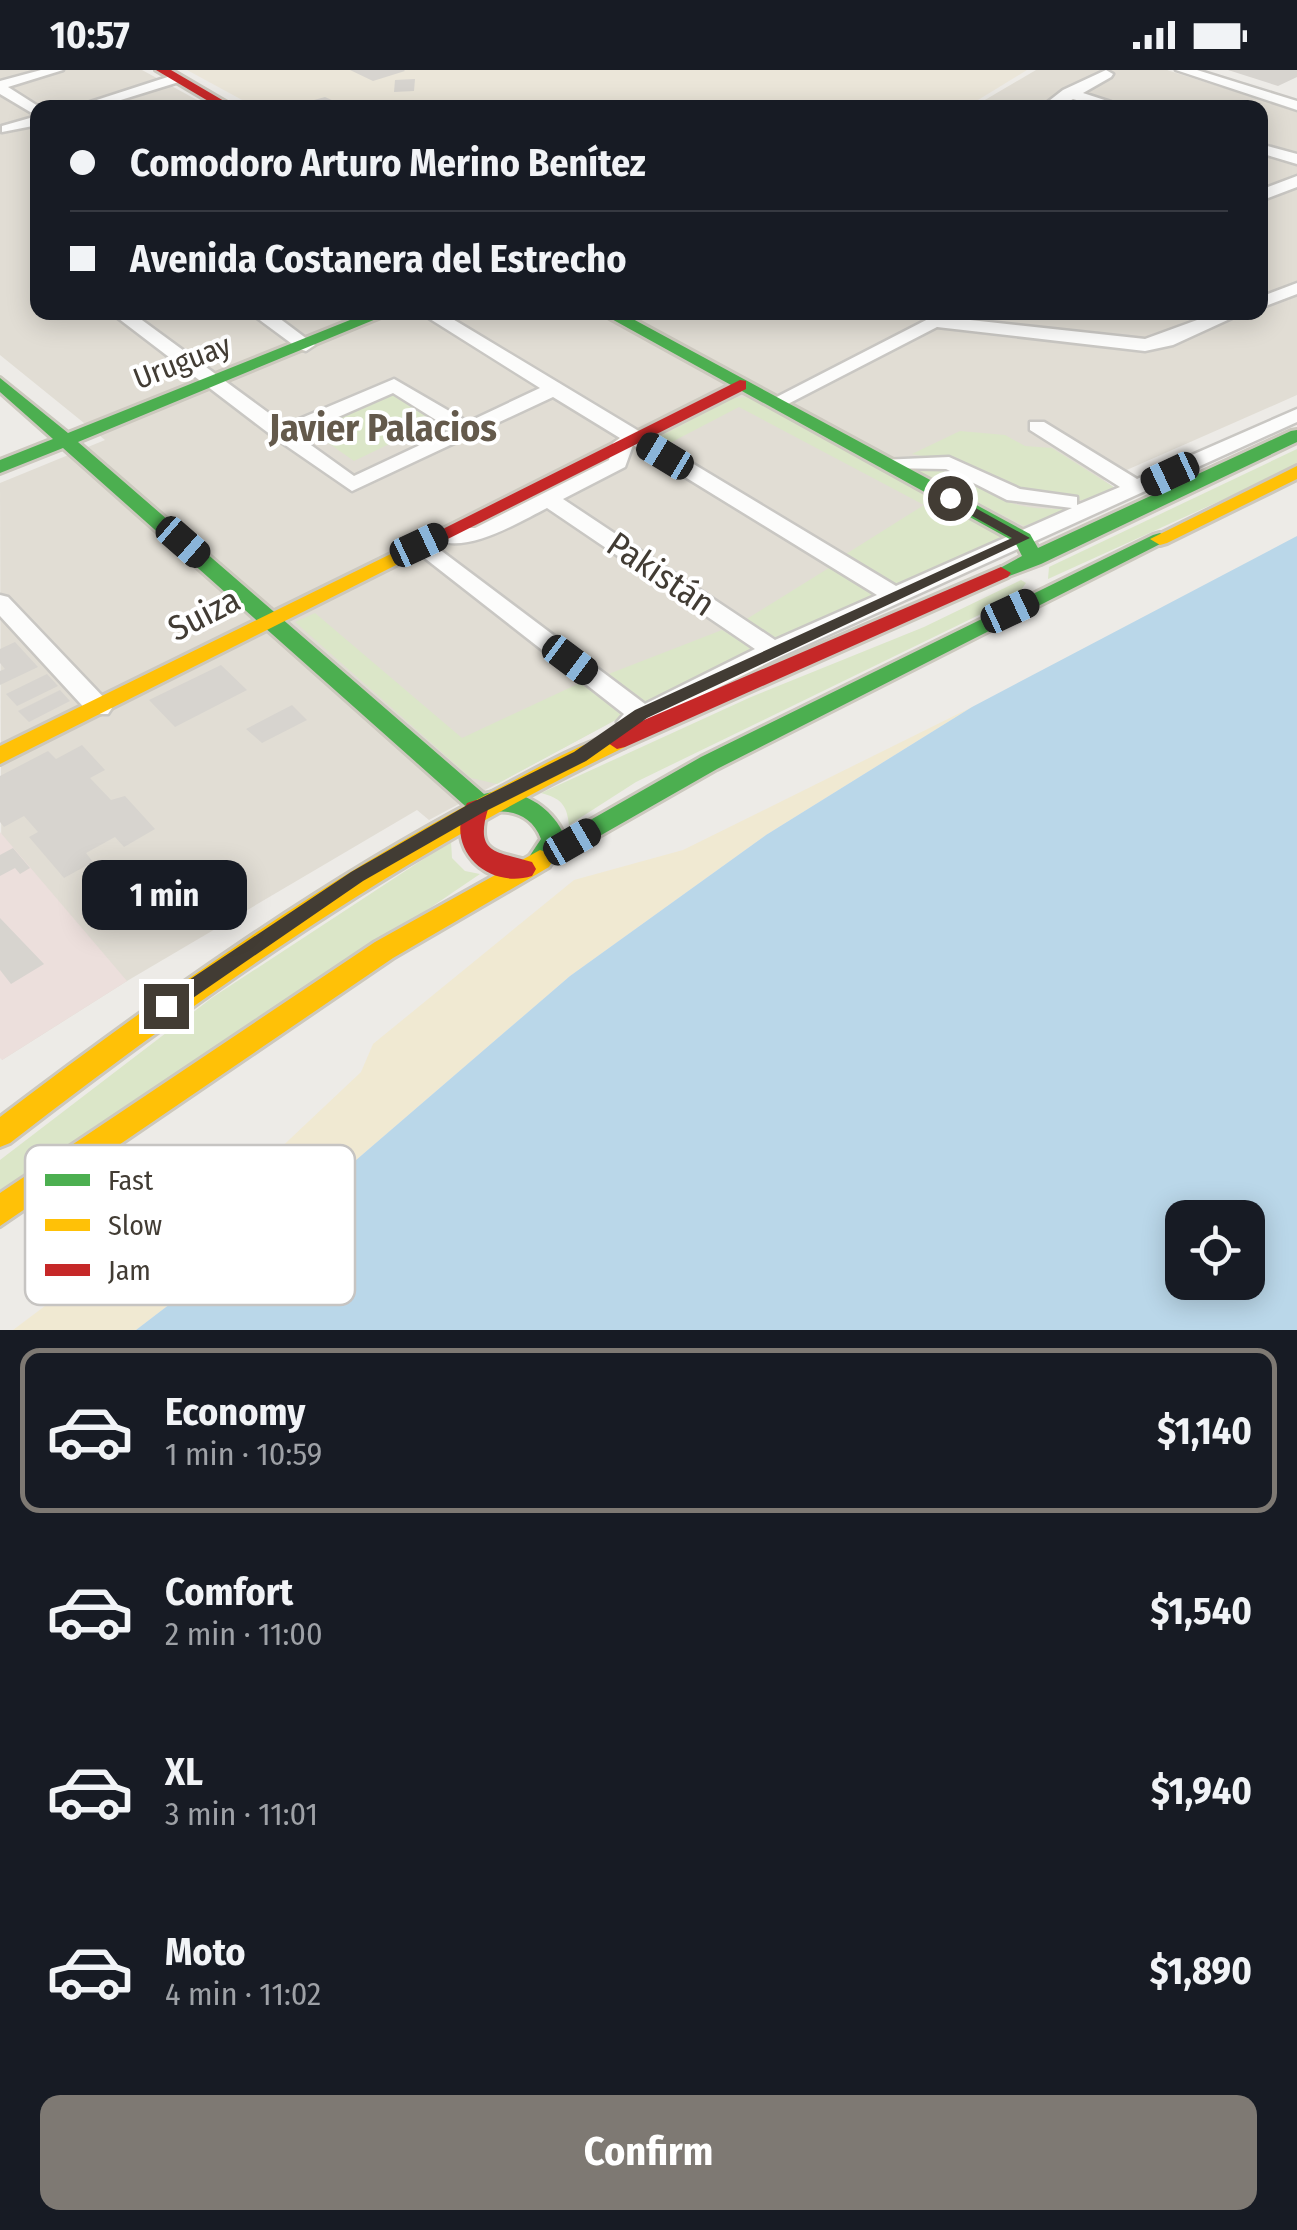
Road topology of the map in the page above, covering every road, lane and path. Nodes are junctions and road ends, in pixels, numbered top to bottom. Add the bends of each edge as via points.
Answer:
1 (56, 70) edge
2 (1183, 70) edge
3 (1208, 70) edge
4 (169, 74) edge
5 (1106, 74) dead end
6 (0, 87) edge
7 (1068, 94) junction
8 (1297, 97) edge
9 (100, 100) edge
10 (216, 100) edge
11 (1059, 100) edge
12 (1091, 100) edge
13 (1297, 106) edge
14 (30, 107) edge
15 (30, 122) edge
16 (6, 128) dead end
17 (1268, 150) edge
18 (1297, 159) edge
19 (1297, 181) edge
20 (1268, 193) edge
21 (1297, 288) edge
22 (1268, 300) edge
23 (130, 320) edge
24 (270, 320) edge
25 (366, 320) edge
26 (441, 320) edge
27 (622, 320) edge
28 (965, 320) edge
29 (1018, 320) edge
30 (1215, 320) edge
31 (306, 345) junction
32 (0, 383) edge
33 (212, 383) junction
34 (740, 385) junction
35 (554, 389) junction
36 (775, 404) junction
37 (1297, 415) edge
38 (1037, 426) dead end
39 (466, 430) junction
40 (282, 434) junction
41 (1297, 434) edge
42 (65, 440) junction
43 (628, 440) junction
44 (888, 464) junction
45 (0, 466) edge
46 (1297, 472) edge
47 (1138, 489) junction
48 (548, 499) junction
49 (1069, 502) dead end
50 (430, 540) junction
51 (1028, 549) junction
52 (898, 597) junction
53 (0, 602) edge
54 (1010, 611) junction
55 (272, 619) junction
56 (774, 650) junction
57 (99, 708) junction
58 (641, 714) junction
59 (0, 756) edge
60 (580, 757) junction
61 (482, 805) junction
62 (547, 856) junction
63 (524, 869) junction
64 (60, 1087) junction
65 (0, 1124) edge
66 (0, 1134) edge
67 (97, 1145) edge
68 (25, 1194) edge
69 (0, 1211) edge

1 - 6 street
2 - 13 street
3 - 8 street
4 - 9 street
4 - 10 main road
5 - 7 street
6 - 14 street
7 - 11 street
7 - 12 street
15 - 16 street
17 - 18 street
19 - 20 street
21 - 22 street
23 - 33 street
24 - 31 street
25 - 31 main road, Uruguay
26 - 35 street
27 - 34 main road
28 - 36 street via 928,323
29 - 30 street via 1152,344
31 - 33 main road, Uruguay
32 - 42 main road
33 - 40 street
33 - 42 main road, Uruguay
34 - 36 main road
34 - 43 main road, Suiza
35 - 39 street
35 - 43 street
36 - 44 main road
37 - 47 street
38 - 47 street
39 - 40 street via 394,384
39 - 40 street via 352,485
41 - 51 main road
42 - 45 main road, Uruguay
42 - 55 main road
43 - 48 street, Suiza via 618,462
43 - 50 main road, Suiza
43 - 52 street
44 - 49 street via 949,463 1015,495
44 - 51 main road
46 - 54 main road
47 - 51 street
48 - 50 street, Suiza via 479,534
48 - 56 street, Pakistán
50 - 55 main road, Suiza
50 - 58 street
51 - 52 street
51 - 54 main road via 1033,584
51 - 60 main road
52 - 56 street
53 - 57 street
54 - 62 main road via 709,763
55 - 57 main road, Suiza
55 - 61 main road
56 - 58 street
57 - 59 main road, Suiza
58 - 60 street
60 - 61 main road
61 - 62 main road via 525,805 542,815 553,838
61 - 63 main road via 468,835 477,854 497,866
61 - 64 main road via 293,917
62 - 63 main road
63 - 67 main road via 384,950
64 - 65 main road
64 - 66 main road
68 - 69 main road

